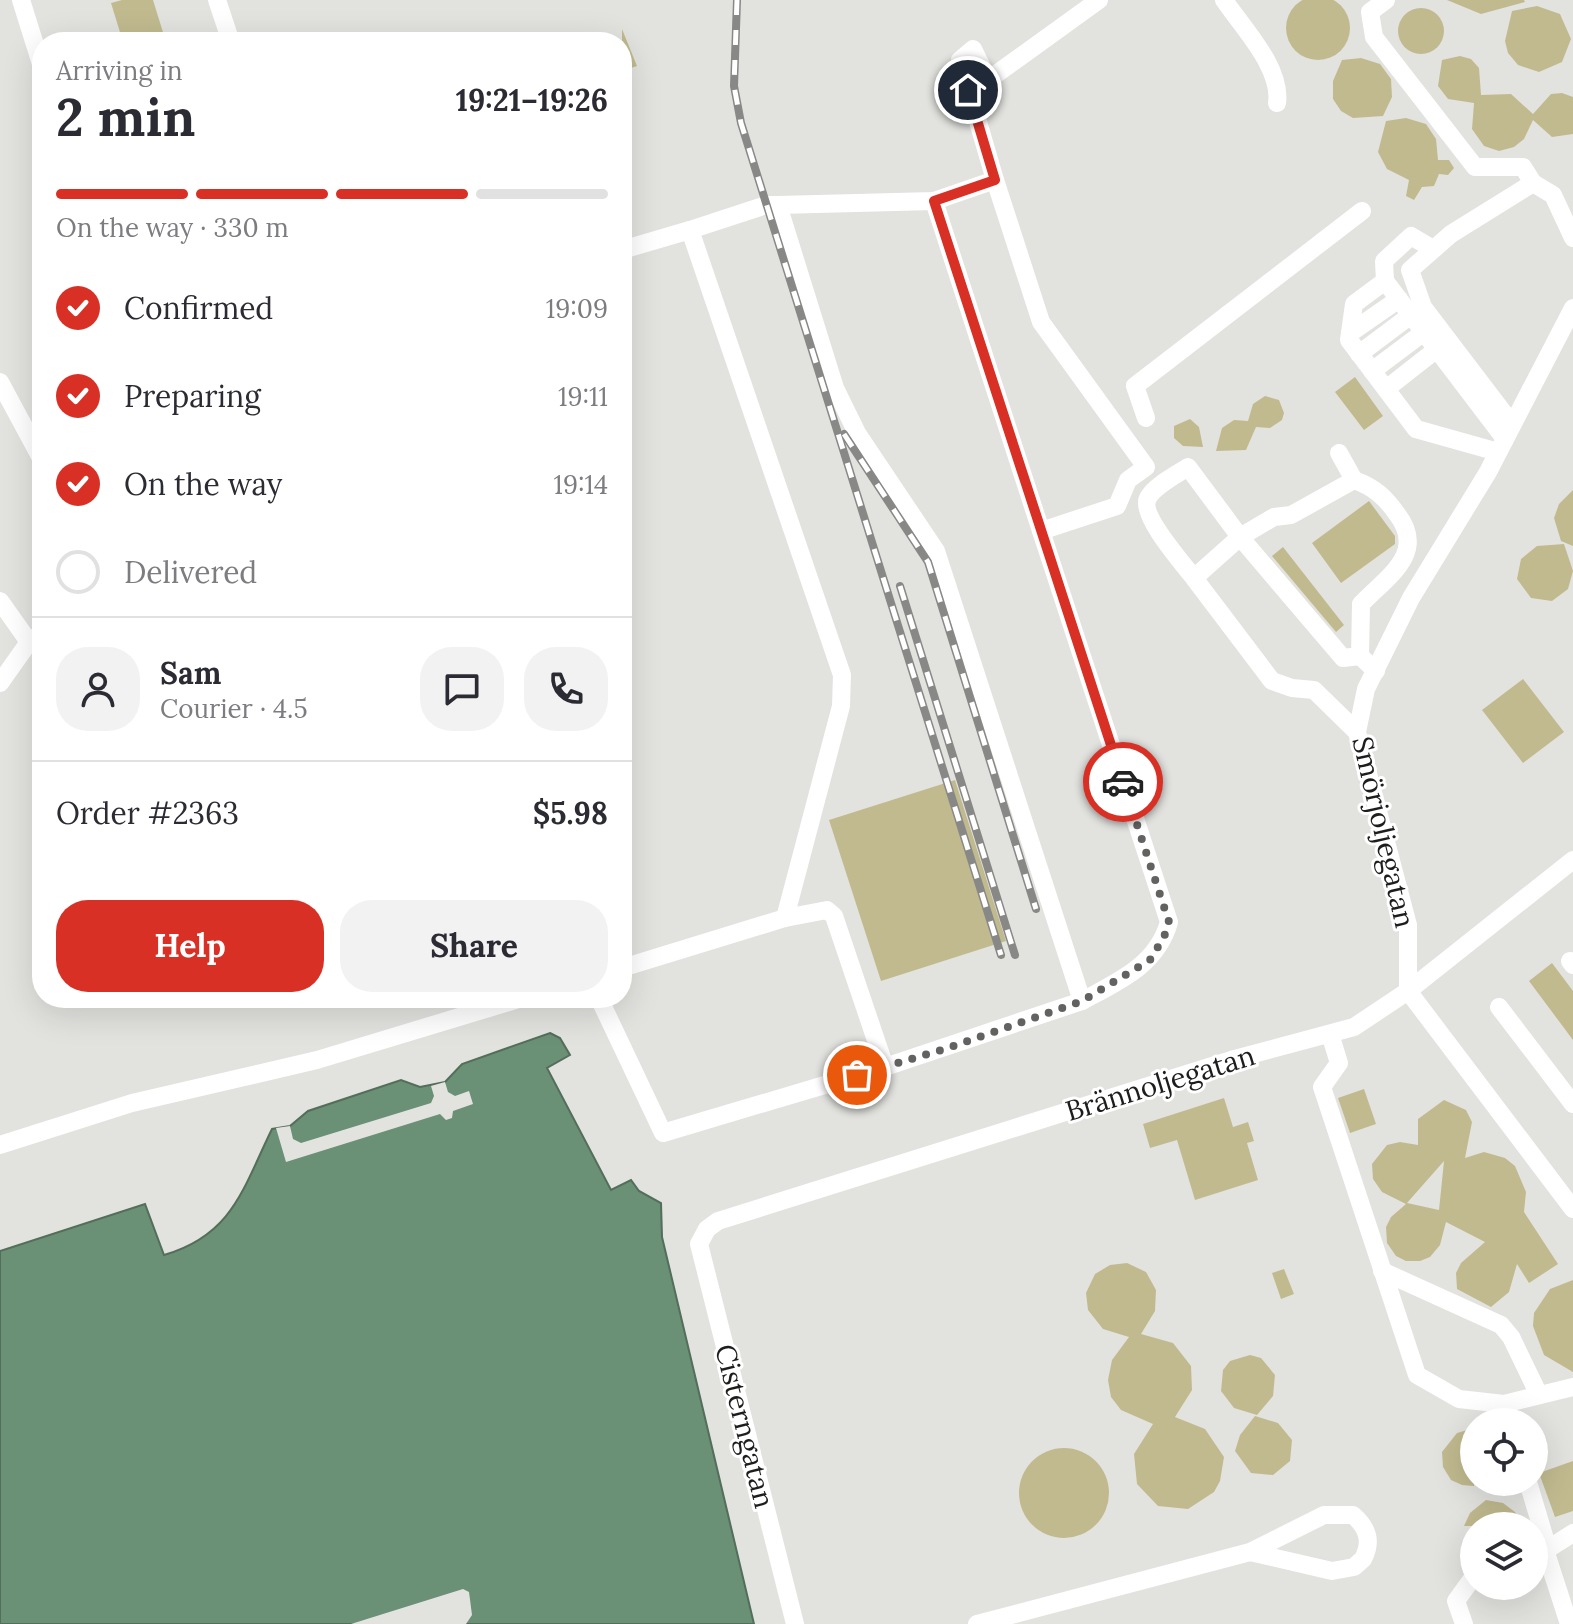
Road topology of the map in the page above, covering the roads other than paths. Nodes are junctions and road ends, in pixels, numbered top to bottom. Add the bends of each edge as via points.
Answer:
1 (21, 0) edge
2 (217, 0) edge
3 (1099, 0) edge
4 (1224, 0) edge
5 (1386, 0) edge
6 (1363, 6) edge
7 (228, 32) edge
8 (32, 35) edge
9 (1277, 103) dead end
10 (995, 180) junction
11 (1533, 183) junction
12 (934, 201) junction
13 (778, 205) junction
14 (1362, 211) dead end
15 (690, 230) junction
16 (1573, 238) edge
17 (632, 247) edge
18 (1433, 249) junction
19 (1385, 281) junction
20 (1399, 299) junction
21 (1573, 308) edge
22 (1411, 315) junction
23 (1424, 332) junction
24 (1350, 333) junction
25 (1437, 349) junction
26 (1359, 354) junction
27 (1372, 371) junction
28 (0, 382) edge
29 (1386, 389) junction
30 (1146, 418) dead end
31 (1505, 438) junction
32 (32, 441) edge
33 (1339, 453) dead end
34 (1354, 480) junction
35 (1041, 531) junction
36 (1240, 537) junction
37 (1194, 578) junction
38 (0, 601) edge
39 (32, 633) edge
40 (32, 642) edge
41 (1360, 656) junction
42 (1376, 671) junction
43 (0, 683) edge
44 (1357, 732) junction
45 (1573, 860) edge
46 (785, 918) junction
47 (632, 965) edge
48 (1408, 991) junction
49 (1082, 1001) junction
50 (1499, 1007) dead end
51 (489, 1008) edge
52 (604, 1008) edge
53 (1330, 1034) junction
54 (885, 1067) junction
55 (1573, 1104) edge
56 (0, 1145) edge
57 (1573, 1209) edge
58 (707, 1229) joint
59 (1382, 1271) junction
60 (1573, 1387) edge
61 (1539, 1395) junction
62 (1490, 1408) edge
63 (1516, 1408) edge
64 (1532, 1496) edge
65 (1573, 1533) edge
66 (1250, 1552) junction
67 (1548, 1559) edge
68 (1460, 1595) edge
69 (795, 1624) edge
70 (977, 1624) edge
71 (1464, 1624) edge
72 (1569, 1624) edge

1 - 8 street
2 - 7 street
3 - 10 street via 988,80 973,49 960,60
4 - 9 street via 1272,74 1279,90
5 - 6 street
6 - 11 street via 1374,37 1475,167 1523,167
10 - 12 street
10 - 35 street via 1041,322 1146,467 1128,480 1117,506
11 - 16 street via 1553,195
11 - 18 street
12 - 13 street
12 - 35 street
13 - 15 street
13 - 49 street via 835,388 857,433 936,551
14 - 30 street via 1135,386
15 - 17 street
15 - 46 street via 842,675 841,706
18 - 19 street via 1411,236 1384,261
18 - 31 street via 1410,270 1423,307
19 - 20 street
19 - 24 street via 1354,304
20 - 22 street
20 - 24 street
21 - 31 street, Smörjoljegatan
22 - 23 street
22 - 26 street
23 - 25 street
23 - 27 street
24 - 26 street
25 - 29 street
25 - 31 street
26 - 27 street
27 - 29 street
28 - 32 street
29 - 31 street via 1416,429
31 - 42 street, Smörjoljegatan via 1411,598
33 - 34 street
34 - 36 street
34 - 41 street via 1388,502 1411,539 1406,557 1361,604
35 - 49 street via 1169,922 1150,960
36 - 37 street
36 - 37 street via 1188,467 1149,495 1150,518
36 - 41 street via 1343,658
37 - 44 street via 1272,681 1314,690
38 - 39 street
40 - 43 street
41 - 42 street
42 - 44 street, Smörjoljegatan via 1366,689
44 - 48 street, Smörjoljegatan via 1408,925
45 - 48 street, Brännoljegatan
46 - 47 street
46 - 54 street via 827,910 834,916
48 - 53 street, Brännoljegatan via 1354,1027
48 - 57 street
49 - 54 street
50 - 55 street
51 - 56 street via 317,1060 132,1103
52 - 54 street via 663,1133
53 - 58 street, Brännoljegatan via 1089,1104 718,1221
53 - 59 street via 1339,1063 1322,1087
58 - 69 street, Cisterngatan via 699,1244
59 - 61 street via 1501,1325
59 - 62 street via 1417,1375 1459,1399
60 - 61 street
61 - 63 street
64 - 65 street via 1548,1549
66 - 66 street via 1341,1571 1363,1559 1369,1541 1361,1522 1345,1513 1324,1515
66 - 70 street
67 - 72 street
68 - 71 street via 1456,1601

